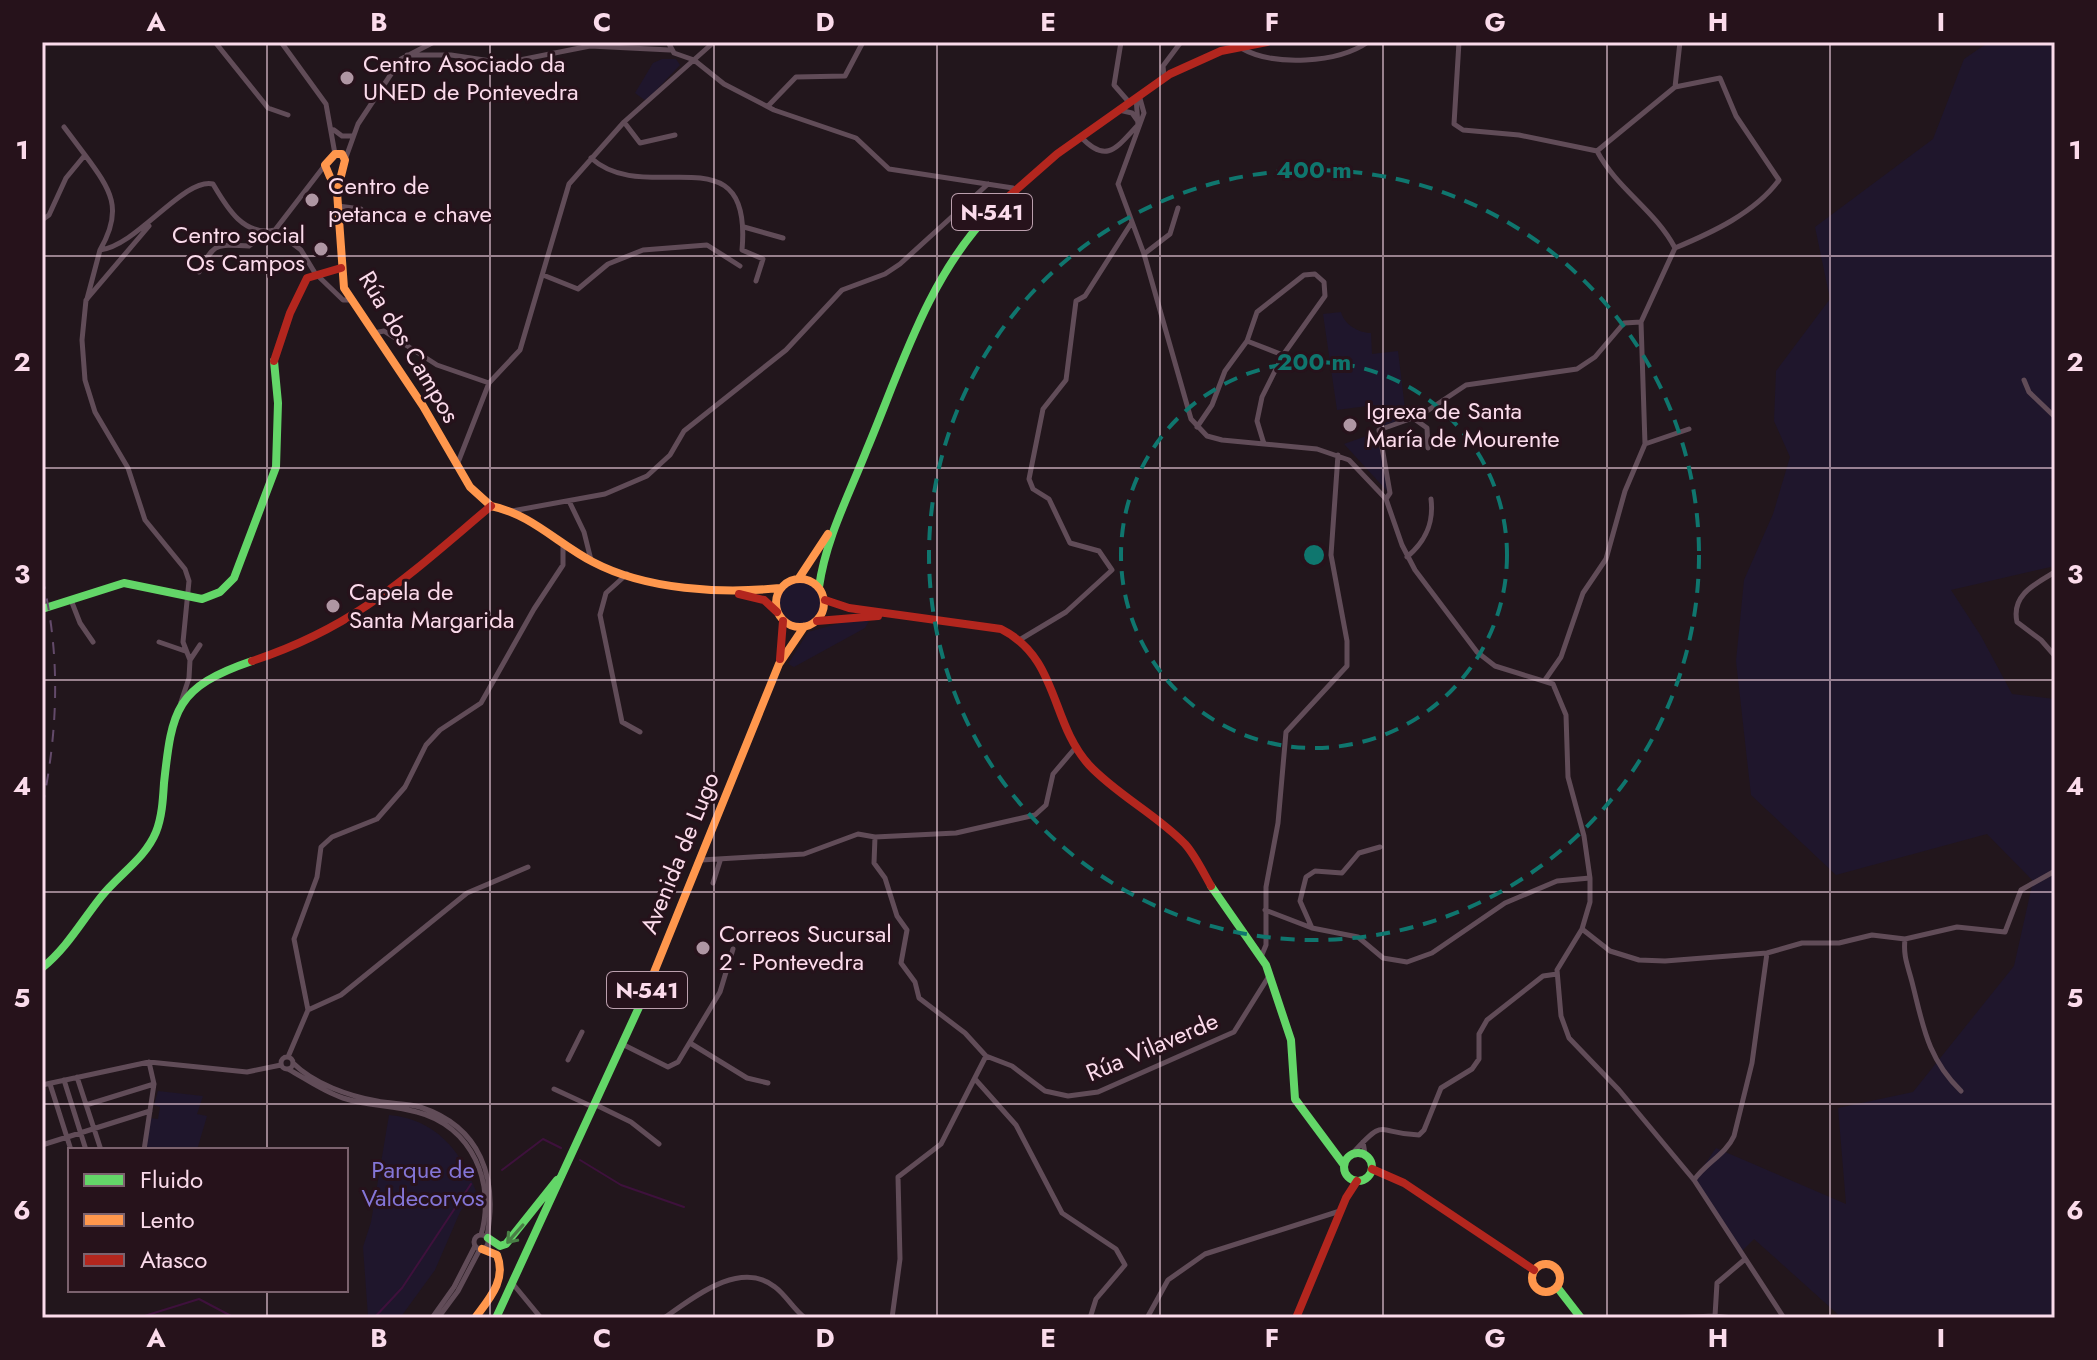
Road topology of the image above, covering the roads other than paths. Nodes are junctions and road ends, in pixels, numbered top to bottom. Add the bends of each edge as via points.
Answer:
1 (215, 42) edge
2 (281, 42) edge
3 (434, 42) edge
4 (668, 42) edge
5 (714, 42) edge
6 (863, 42) edge
7 (1121, 42) edge
8 (1181, 42) edge
9 (1267, 42) edge
10 (1368, 42) edge
11 (1459, 42) edge
12 (1680, 42) edge
13 (1237, 45) junction
14 (670, 50) junction
15 (407, 55) junction
16 (694, 60) junction
17 (1164, 77) junction
18 (1152, 86) junction
19 (1675, 87) junction
20 (1134, 98) junction
21 (768, 106) junction
22 (1145, 108) junction
23 (1118, 109) junction
24 (288, 115) dead end
25 (624, 122) junction
26 (1138, 125) junction
27 (64, 127) dead end
28 (333, 129) junction
29 (675, 135) dead end
30 (353, 136) junction
31 (1081, 136) junction
32 (1597, 151) junction
33 (335, 154) junction
34 (85, 155) junction
35 (591, 158) junction
36 (345, 160) junction
37 (325, 165) junction
38 (341, 173) junction
39 (330, 177) junction
40 (988, 184) junction
41 (1014, 188) junction
42 (337, 192) junction
43 (337, 206) junction
44 (1178, 208) dead end
45 (361, 209) dead end
46 (42, 220) edge
47 (1132, 222) junction
48 (149, 226) junction
49 (744, 227) junction
50 (275, 230) junction
51 (267, 232) junction
52 (783, 238) dead end
53 (1675, 248) junction
54 (100, 250) junction
55 (1144, 254) junction
56 (740, 266) dead end
57 (199, 272) dead end
58 (341, 272) junction
59 (315, 273) junction
60 (543, 275) junction
61 (756, 281) dead end
62 (86, 300) junction
63 (351, 300) junction
64 (1645, 309) junction
65 (1641, 322) junction
66 (1624, 323) junction
67 (374, 333) junction
68 (1247, 341) junction
69 (1283, 355) junction
70 (2024, 380) dead end
71 (489, 383) junction
72 (1207, 413) junction
73 (1424, 413) junction
74 (2055, 417) edge
75 (1412, 418) junction
76 (1191, 419) junction
77 (1197, 427) junction
78 (1427, 428) junction
79 (1689, 429) dead end
80 (1264, 444) junction
81 (1645, 444) junction
82 (1428, 448) dead end
83 (1338, 455) junction
84 (457, 465) junction
85 (1386, 499) junction
86 (1431, 499) dead end
87 (569, 501) junction
88 (845, 504) junction
89 (491, 506) junction
90 (511, 511) junction
91 (563, 544) junction
92 (1407, 557) junction
93 (591, 561) junction
94 (2055, 572) edge
95 (628, 574) junction
96 (799, 578) junction
97 (819, 587) junction
98 (780, 588) junction
99 (726, 590) junction
100 (186, 598) junction
101 (71, 600) junction
102 (825, 600) junction
103 (42, 609) edge
104 (777, 612) junction
105 (869, 613) junction
106 (783, 621) junction
107 (817, 621) junction
108 (804, 627) junction
109 (1021, 639) junction
110 (93, 642) dead end
111 (159, 642) dead end
112 (200, 645) dead end
113 (185, 651) junction
114 (2055, 656) edge
115 (190, 660) junction
116 (779, 664) junction
117 (1545, 680) junction
118 (181, 703) junction
119 (640, 732) dead end
120 (1076, 747) junction
121 (875, 837) junction
122 (1380, 847) dead end
123 (698, 859) junction
124 (720, 861) junction
125 (528, 867) dead end
126 (2055, 871) edge
127 (1590, 878) junction
128 (713, 883) dead end
129 (1265, 910) junction
130 (1312, 928) junction
131 (1582, 929) junction
132 (1905, 939) junction
133 (733, 949) dead end
134 (1767, 953) junction
135 (1261, 957) junction
136 (42, 968) edge
137 (1271, 974) junction
138 (1557, 974) junction
139 (308, 1010) junction
140 (582, 1032) dead end
141 (690, 1043) junction
142 (624, 1044) junction
143 (986, 1056) junction
144 (288, 1057) junction
145 (568, 1060) dead end
146 (149, 1062) junction
147 (281, 1065) junction
148 (290, 1066) junction
149 (77, 1077) junction
150 (975, 1079) junction
151 (64, 1080) junction
152 (768, 1083) dead end
153 (50, 1084) junction
154 (154, 1084) junction
155 (42, 1085) edge
156 (554, 1089) dead end
157 (1961, 1091) dead end
158 (86, 1105) junction
159 (595, 1106) junction
160 (150, 1111) junction
161 (94, 1128) junction
162 (81, 1133) junction
163 (67, 1138) junction
164 (1363, 1142) junction
165 (659, 1144) dead end
166 (42, 1145) edge
167 (70, 1148) edge
168 (85, 1148) edge
169 (100, 1148) edge
170 (144, 1148) edge
171 (1365, 1154) junction
172 (1348, 1159) junction
173 (569, 1162) junction
174 (1372, 1169) junction
175 (1352, 1179) junction
176 (1694, 1180) junction
177 (1341, 1211) junction
178 (485, 1237) junction
179 (479, 1248) junction
180 (1744, 1260) junction
181 (1534, 1270) junction
182 (513, 1284) junction
183 (1557, 1287) junction
184 (1715, 1316) junction
185 (435, 1318) edge
186 (475, 1318) edge
187 (496, 1318) edge
188 (541, 1318) edge
189 (664, 1318) edge
190 (805, 1318) edge
191 (892, 1318) edge
192 (1090, 1318) edge
193 (1147, 1318) edge
194 (1296, 1318) edge
195 (1581, 1318) edge
196 (1667, 1318) edge
197 (1733, 1318) edge
198 (1784, 1318) edge

1 - 24 street via 268,108
2 - 28 street via 316,86
3 - 15 street
4 - 14 street
5 - 16 street
6 - 21 street via 845,76 796,77
7 - 20 street via 1114,85
8 - 17 street via 1163,66
9 - 13 main road, N-541
10 - 13 street via 1328,59 1267,56
11 - 32 street via 1454,124 1463,130
12 - 19 street
13 - 17 main road, N-541 via 1210,51
14 - 15 street via 590,46 504,63
14 - 16 street
15 - 30 street
16 - 21 street via 724,84
16 - 25 street
17 - 18 main road, N-541
18 - 20 main road, N-541
18 - 22 street
19 - 32 street
19 - 53 street via 1720,78 1736,116 1779,180 1772,191 1713,232
20 - 22 street
20 - 23 main road, N-541
20 - 26 street
21 - 40 street via 856,138 889,169
22 - 26 street
23 - 26 street via 1132,113
23 - 31 main road, N-541
25 - 29 street via 640,143
25 - 35 street
26 - 31 street via 1103,152 1094,151
26 - 47 street via 1118,184
27 - 34 street
28 - 30 street
28 - 33 street
30 - 36 street
31 - 41 main road, N-541
32 - 53 street via 1609,173 1663,225
33 - 36 main road
33 - 37 main road
34 - 46 street
34 - 54 street via 112,201 112,226
35 - 49 street via 605,171 623,177 714,178 738,200
35 - 60 street via 569,184
36 - 38 main road, Rúa dos Campos
37 - 39 main road, Rúa dos Campos
37 - 50 street
38 - 39 main road
38 - 42 main road, Rúa dos Campos
39 - 42 main road, Rúa dos Campos
40 - 41 street
40 - 87 street via 900,264 842,290 786,350 684,431 670,455 647,476 605,494
41 - 88 main road, N-541 via 970,236 936,290
42 - 43 main road, Rúa dos Campos
43 - 45 street
43 - 58 main road, Rúa dos Campos
44 - 55 street via 1170,234
47 - 55 street
47 - 109 street via 1085,296 1076,301 1066,380 1043,409 1029,479 1033,489 1049,499 1070,543 1099,551 1112,570 1066,612
48 - 51 street via 169,204 210,182 232,216
48 - 54 street
48 - 62 street
49 - 52 street
49 - 61 street via 742,250 763,259
50 - 51 street
50 - 59 street via 301,250
51 - 57 street via 249,246 219,244
53 - 64 street
54 - 62 street
55 - 76 street
56 - 60 street via 700,245 643,250 608,264 578,289
58 - 59 main road
58 - 63 main road, Rúa dos Campos
59 - 63 street via 343,300
59 - 100 main road via 301,285 274,362 279,443 267,496 234,578 211,597
60 - 71 street via 520,350
62 - 100 street via 82,340 92,403 128,468 145,520 185,569
63 - 67 main road, Rúa dos Campos
64 - 65 street
64 - 66 street
65 - 66 street
65 - 81 street
66 - 73 street via 1595,357 1577,369 1466,385
67 - 71 street via 384,331 437,365
67 - 84 main road, Rúa dos Campos
68 - 69 street
68 - 69 street via 1257,312 1304,275 1315,274 1324,282 1325,296
68 - 72 street via 1225,371
69 - 80 street via 1259,405 1257,421
70 - 74 street
71 - 84 street
72 - 76 street
72 - 77 street
73 - 75 street
73 - 78 street
75 - 78 street
75 - 85 street via 1377,431 1390,493
76 - 77 street
77 - 80 street via 1222,440
78 - 82 street
79 - 81 street
80 - 83 street
81 - 117 street via 1606,559 1583,593 1561,657
83 - 85 street
83 - 129 street via 1331,555 1347,666 1286,732
84 - 89 main road, Rúa dos Campos via 470,487
85 - 92 street
86 - 92 street via 1433,519
87 - 90 street
87 - 93 street
88 - 96 main road, N-541
88 - 97 main road, N-541
89 - 90 main road
89 - 118 main road via 355,616 324,635 223,674
90 - 91 main road
91 - 93 main road
91 - 139 street via 563,565 481,703 426,745 405,787 377,819 332,837 321,847 317,877 294,939
92 - 117 street via 1477,652 1495,666
93 - 95 main road
94 - 114 street via 2021,597 2015,614 2017,622
95 - 99 main road
95 - 119 street via 606,593 600,615 622,722
96 - 97 main road
96 - 98 main road
97 - 102 main road
98 - 99 main road
98 - 104 main road
99 - 104 main road via 764,600
100 - 101 main road via 124,583
100 - 113 street
101 - 103 main road
101 - 110 street
102 - 105 main road
102 - 107 main road
104 - 106 main road
105 - 107 main road
105 - 109 main road via 987,626
106 - 108 main road
106 - 116 main road, Avenida de Lugo / N-541
107 - 108 main road
108 - 116 main road, Avenida de Lugo / N-541
109 - 120 main road via 1042,666
111 - 113 street
112 - 115 street
113 - 115 street
115 - 118 street
116 - 123 main road, Avenida de Lugo / N-541
117 - 127 street via 1558,692 1566,715 1568,777
118 - 136 main road via 152,840 99,899 71,943
120 - 121 street via 1053,774 1046,805 1035,815 956,833
120 - 135 main road via 1097,773 1186,845
121 - 124 street via 858,834 804,854
121 - 143 street, Rúa Vilaverde via 874,863 907,930 901,963 919,998
122 - 130 street via 1359,853 1342,873 1315,871 1306,877 1300,901
123 - 124 street
123 - 142 main road, Avenida de Lugo / N-541
124 - 128 street
125 - 139 street via 467,893 341,995
126 - 132 street via 2021,890 2005,932 1957,927
127 - 130 street via 1557,881 1505,903 1432,953 1407,962 1383,958 1358,937
127 - 131 street
129 - 130 street
129 - 135 street
131 - 134 street via 1610,951 1639,960
131 - 138 street
132 - 134 street via 1872,935
132 - 157 street via 1903,957 1928,1044
133 - 141 street via 720,992
134 - 176 street via 1752,1063 1734,1136
135 - 137 main road
137 - 143 street, Rúa Vilaverde via 1234,1032 1098,1092 1083,1096 1045,1091 1012,1066
137 - 172 main road via 1294,1052 1295,1099 1335,1154
138 - 164 street via 1543,976 1487,1020 1479,1034 1479,1059 1441,1088 1419,1135 1375,1130
138 - 176 street via 1569,1038
139 - 144 street
140 - 145 street
141 - 142 street via 668,1067
141 - 152 street via 747,1078
142 - 159 main road, Avenida de Lugo / N-541
143 - 150 street
144 - 147 street
144 - 148 street
146 - 147 street via 247,1072
146 - 149 street
146 - 154 street
147 - 148 street
148 - 178 street via 342,1092 420,1107 458,1128 487,1170 492,1193
149 - 151 street
149 - 158 street
150 - 191 street via 941,1144 898,1177 900,1259
150 - 192 street via 1016,1125 1062,1213 1123,1258 1125,1265 1096,1299
151 - 153 street
151 - 162 street
153 - 155 street
153 - 163 street
154 - 158 street
154 - 160 street
156 - 159 street
158 - 161 street
159 - 165 street via 631,1122
159 - 173 main road, Avenida de Lugo / N-541
160 - 161 street
160 - 170 street
161 - 162 street
161 - 169 street
162 - 163 street
162 - 168 street
163 - 166 street
163 - 167 street
164 - 171 street
164 - 172 street
171 - 172 main road
171 - 174 main road
172 - 175 main road
173 -> 178 main road via 506,1244
173 - 182 main road, Avenida de Lugo / N-541
174 - 175 main road via 1367,1178
174 - 181 main road via 1404,1183
175 - 177 main road
176 - 180 street
177 - 193 street via 1205,1254 1168,1280
177 - 194 main road
178 - 179 street via 487,1246
178 - 179 street via 475,1238
179 - 185 street
179 - 186 main road via 497,1255 503,1269
180 - 184 street via 1717,1283
180 - 198 street
181 - 183 main road via 1532,1279 1539,1290
181 - 183 main road via 1541,1264 1555,1266
182 - 187 main road, Avenida de Lugo / N-541
182 - 188 street
183 - 195 main road
184 - 196 street
184 - 197 street
189 - 190 street via 741,1276 776,1287

